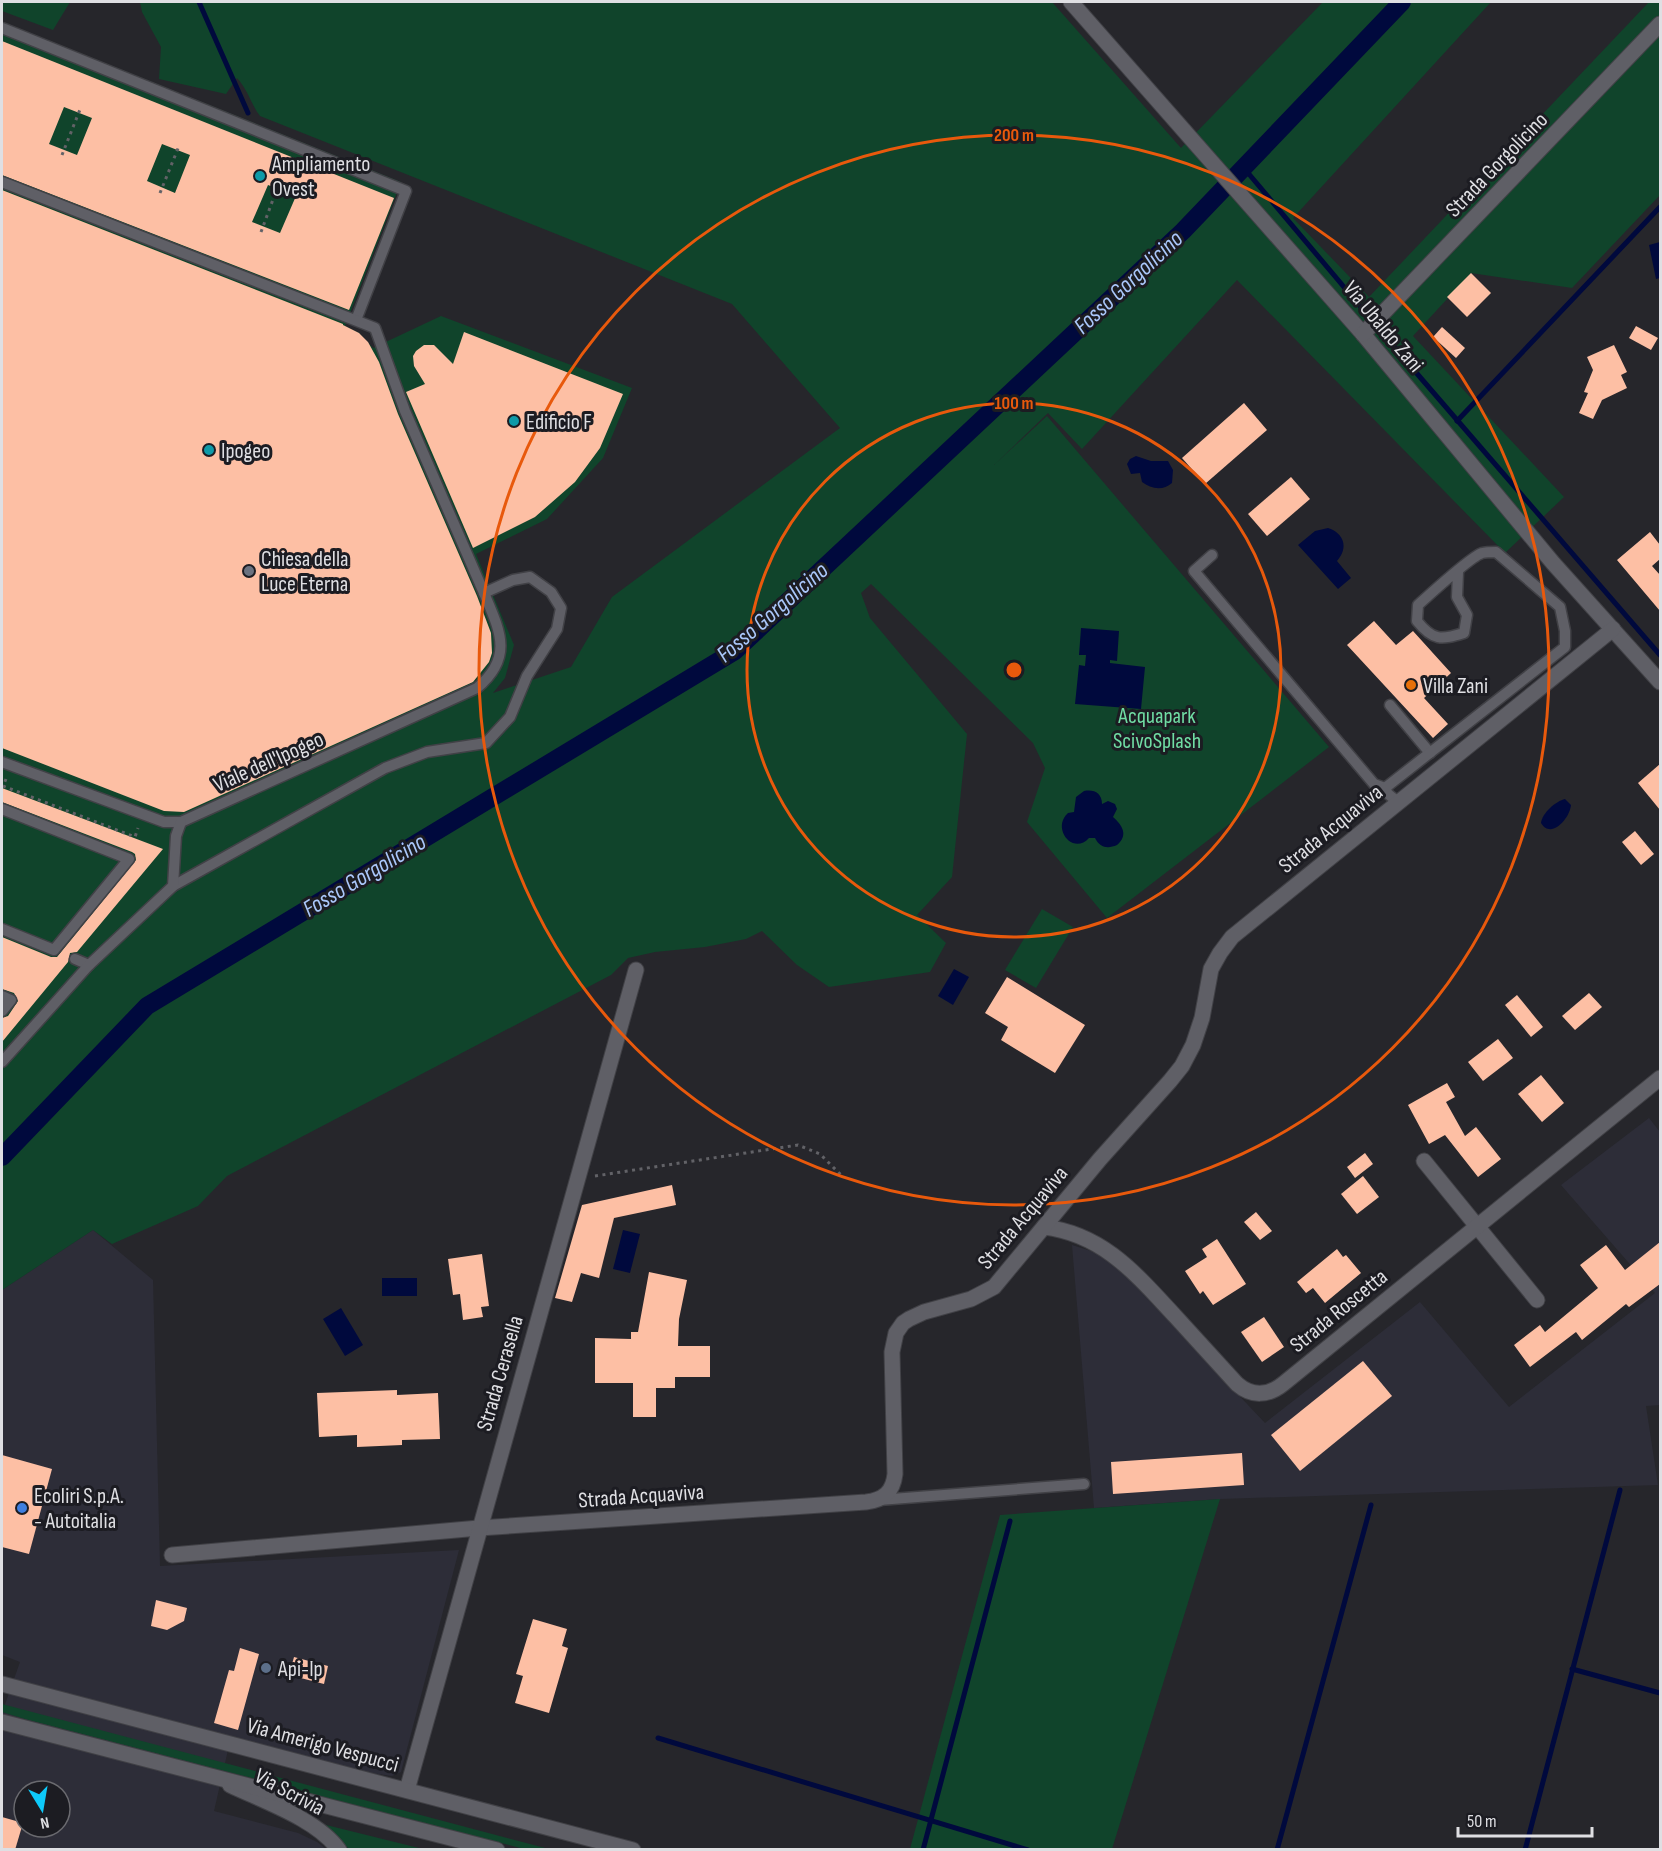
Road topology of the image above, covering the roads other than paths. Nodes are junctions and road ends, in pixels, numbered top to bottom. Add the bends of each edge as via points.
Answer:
1 (1071, 2) edge
2 (1660, 24) edge
3 (2, 28) edge
4 (2, 182) edge
5 (356, 320) junction
6 (1363, 334) junction
7 (1212, 555) dead end
8 (1458, 572) junction
9 (484, 594) junction
10 (1613, 629) junction
11 (1660, 682) edge
12 (1390, 705) dead end
13 (1430, 753) junction
14 (6, 764) edge
15 (1385, 788) junction
16 (1398, 802) junction
17 (2, 809) edge
18 (181, 822) junction
19 (173, 886) junction
20 (2, 929) edge
21 (75, 959) dead end
22 (89, 965) junction
23 (636, 970) dead end
24 (2, 996) edge
25 (2, 1011) edge
26 (2, 1062) edge
27 (1660, 1078) edge
28 (1424, 1161) dead end
29 (1477, 1226) junction
30 (1044, 1227) junction
31 (1537, 1300) dead end
32 (1084, 1484) dead end
33 (879, 1500) junction
34 (479, 1528) junction
35 (172, 1555) dead end
36 (2, 1684) edge
37 (2, 1722) edge
38 (25, 1728) junction
39 (2, 1730) edge
40 (216, 1778) junction
41 (407, 1790) junction
42 (339, 1850) edge
43 (497, 1850) edge
44 (633, 1850) edge

1 - 6 street, Via Ubaldo Zani
2 - 6 street, Strada Gorgolicino
3 - 5 lane via 406,191
4 - 5 lane, Viale dell'Ipogeo
5 - 9 lane, Viale dell'Ipogeo via 375,328 405,411
6 - 10 street, Via Ubaldo Zani via 1553,563
7 - 15 lane via 1194,571 1374,784
8 - 8 lane via 1418,605 1417,621 1426,632 1443,639 1464,633 1467,615 1457,597
8 - 13 lane via 1481,553 1496,552 1560,607 1565,647
9 - 18 lane, Viale dell'Ipogeo via 502,638 489,678 477,688
9 - 19 lane via 513,580 530,577 551,592 561,608 557,629 526,676 510,717 486,743 427,752 386,768
10 - 11 street, Via Ubaldo Zani
10 - 16 street, Strada Acquaviva
12 - 13 lane
13 - 15 lane
14 - 18 lane via 164,822
15 - 16 lane
16 - 30 street, Strada Acquaviva via 1225,944 1211,969 1202,1018 1182,1066
17 - 20 lane via 129,858 54,950
18 - 19 lane via 176,836
19 - 22 lane
21 - 22 lane
22 - 26 lane
23 - 34 street, Strada Cerasella
24 - 25 lane via 11,1000
27 - 29 street, Strada Roscetta
28 - 29 street
29 - 30 street, Strada Roscetta via 1283,1384 1258,1394 1237,1384 1132,1269 1101,1246 1064,1230
29 - 31 street
30 - 33 street, Strada Acquaviva via 987,1292 924,1312 899,1328 892,1353 895,1474 891,1490
32 - 33 lane
33 - 34 street, Strada Acquaviva
34 - 35 street, Strada Acquaviva
34 - 41 street, Strada Cerasella
36 - 41 street, Via Amerigo Vespucci
37 - 38 street
38 - 39 street
38 - 40 street
40 - 42 street, Via Scrivia via 291,1814 320,1831
40 - 43 street
41 - 44 street, Via Amerigo Vespucci

